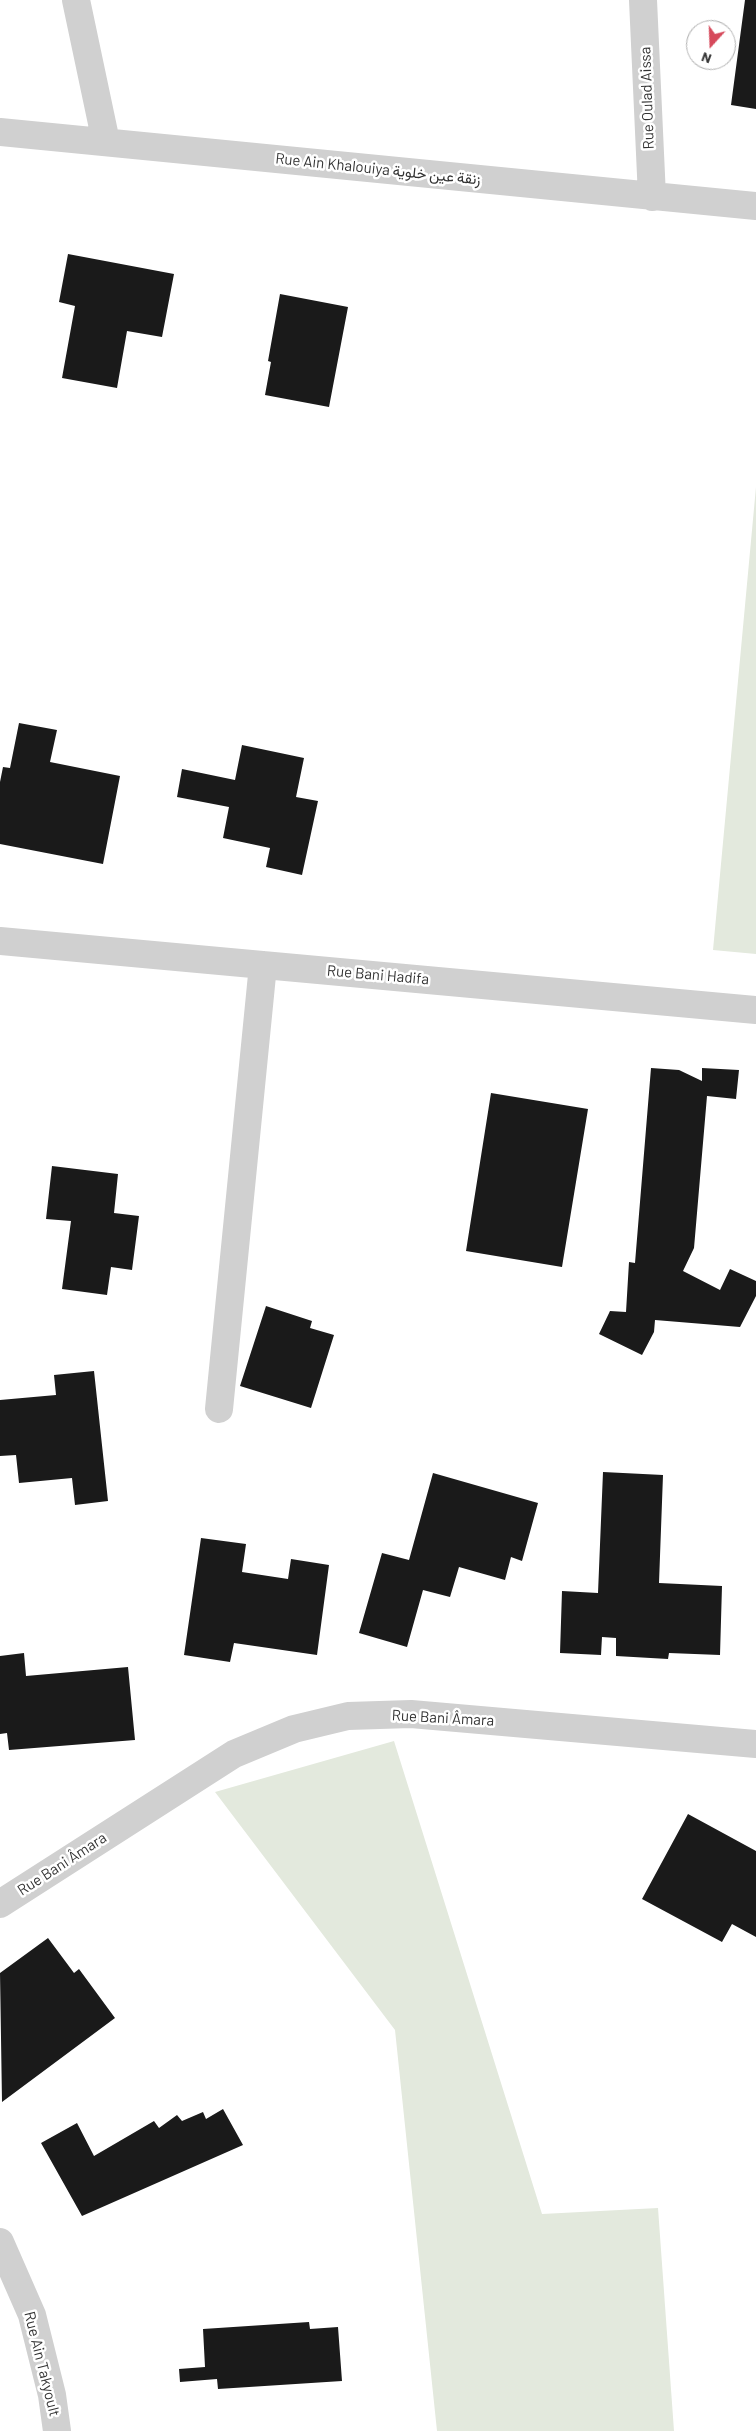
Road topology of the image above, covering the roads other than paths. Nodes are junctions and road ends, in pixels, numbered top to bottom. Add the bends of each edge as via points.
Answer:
1 (76, 0) edge
2 (644, 0) edge
3 (0, 132) edge
4 (106, 142) junction
5 (652, 197) junction
6 (756, 206) edge
7 (0, 941) edge
8 (263, 965) junction
9 (756, 1010) edge
10 (219, 1409) dead end
11 (756, 1744) edge
12 (0, 1904) edge
13 (0, 2242) edge
14 (57, 2431) edge

1 - 4 street
2 - 5 street, Rue Oulad Aissa
3 - 4 street, Rue Ain Khalouiya زنقة عين خلوية
4 - 5 street, Rue Ain Khalouiya زنقة عين خلوية
5 - 6 street, Rue Ain Khalouiya زنقة عين خلوية
7 - 8 street, Rue Bani Hadifa
8 - 9 street, Rue Bani Hadifa
8 - 10 street
11 - 12 street, Rue Bani Âmara via 410,1714 348,1716 294,1728 234,1754
13 - 14 street, Rue Ain Takyoult via 32,2315 52,2395

